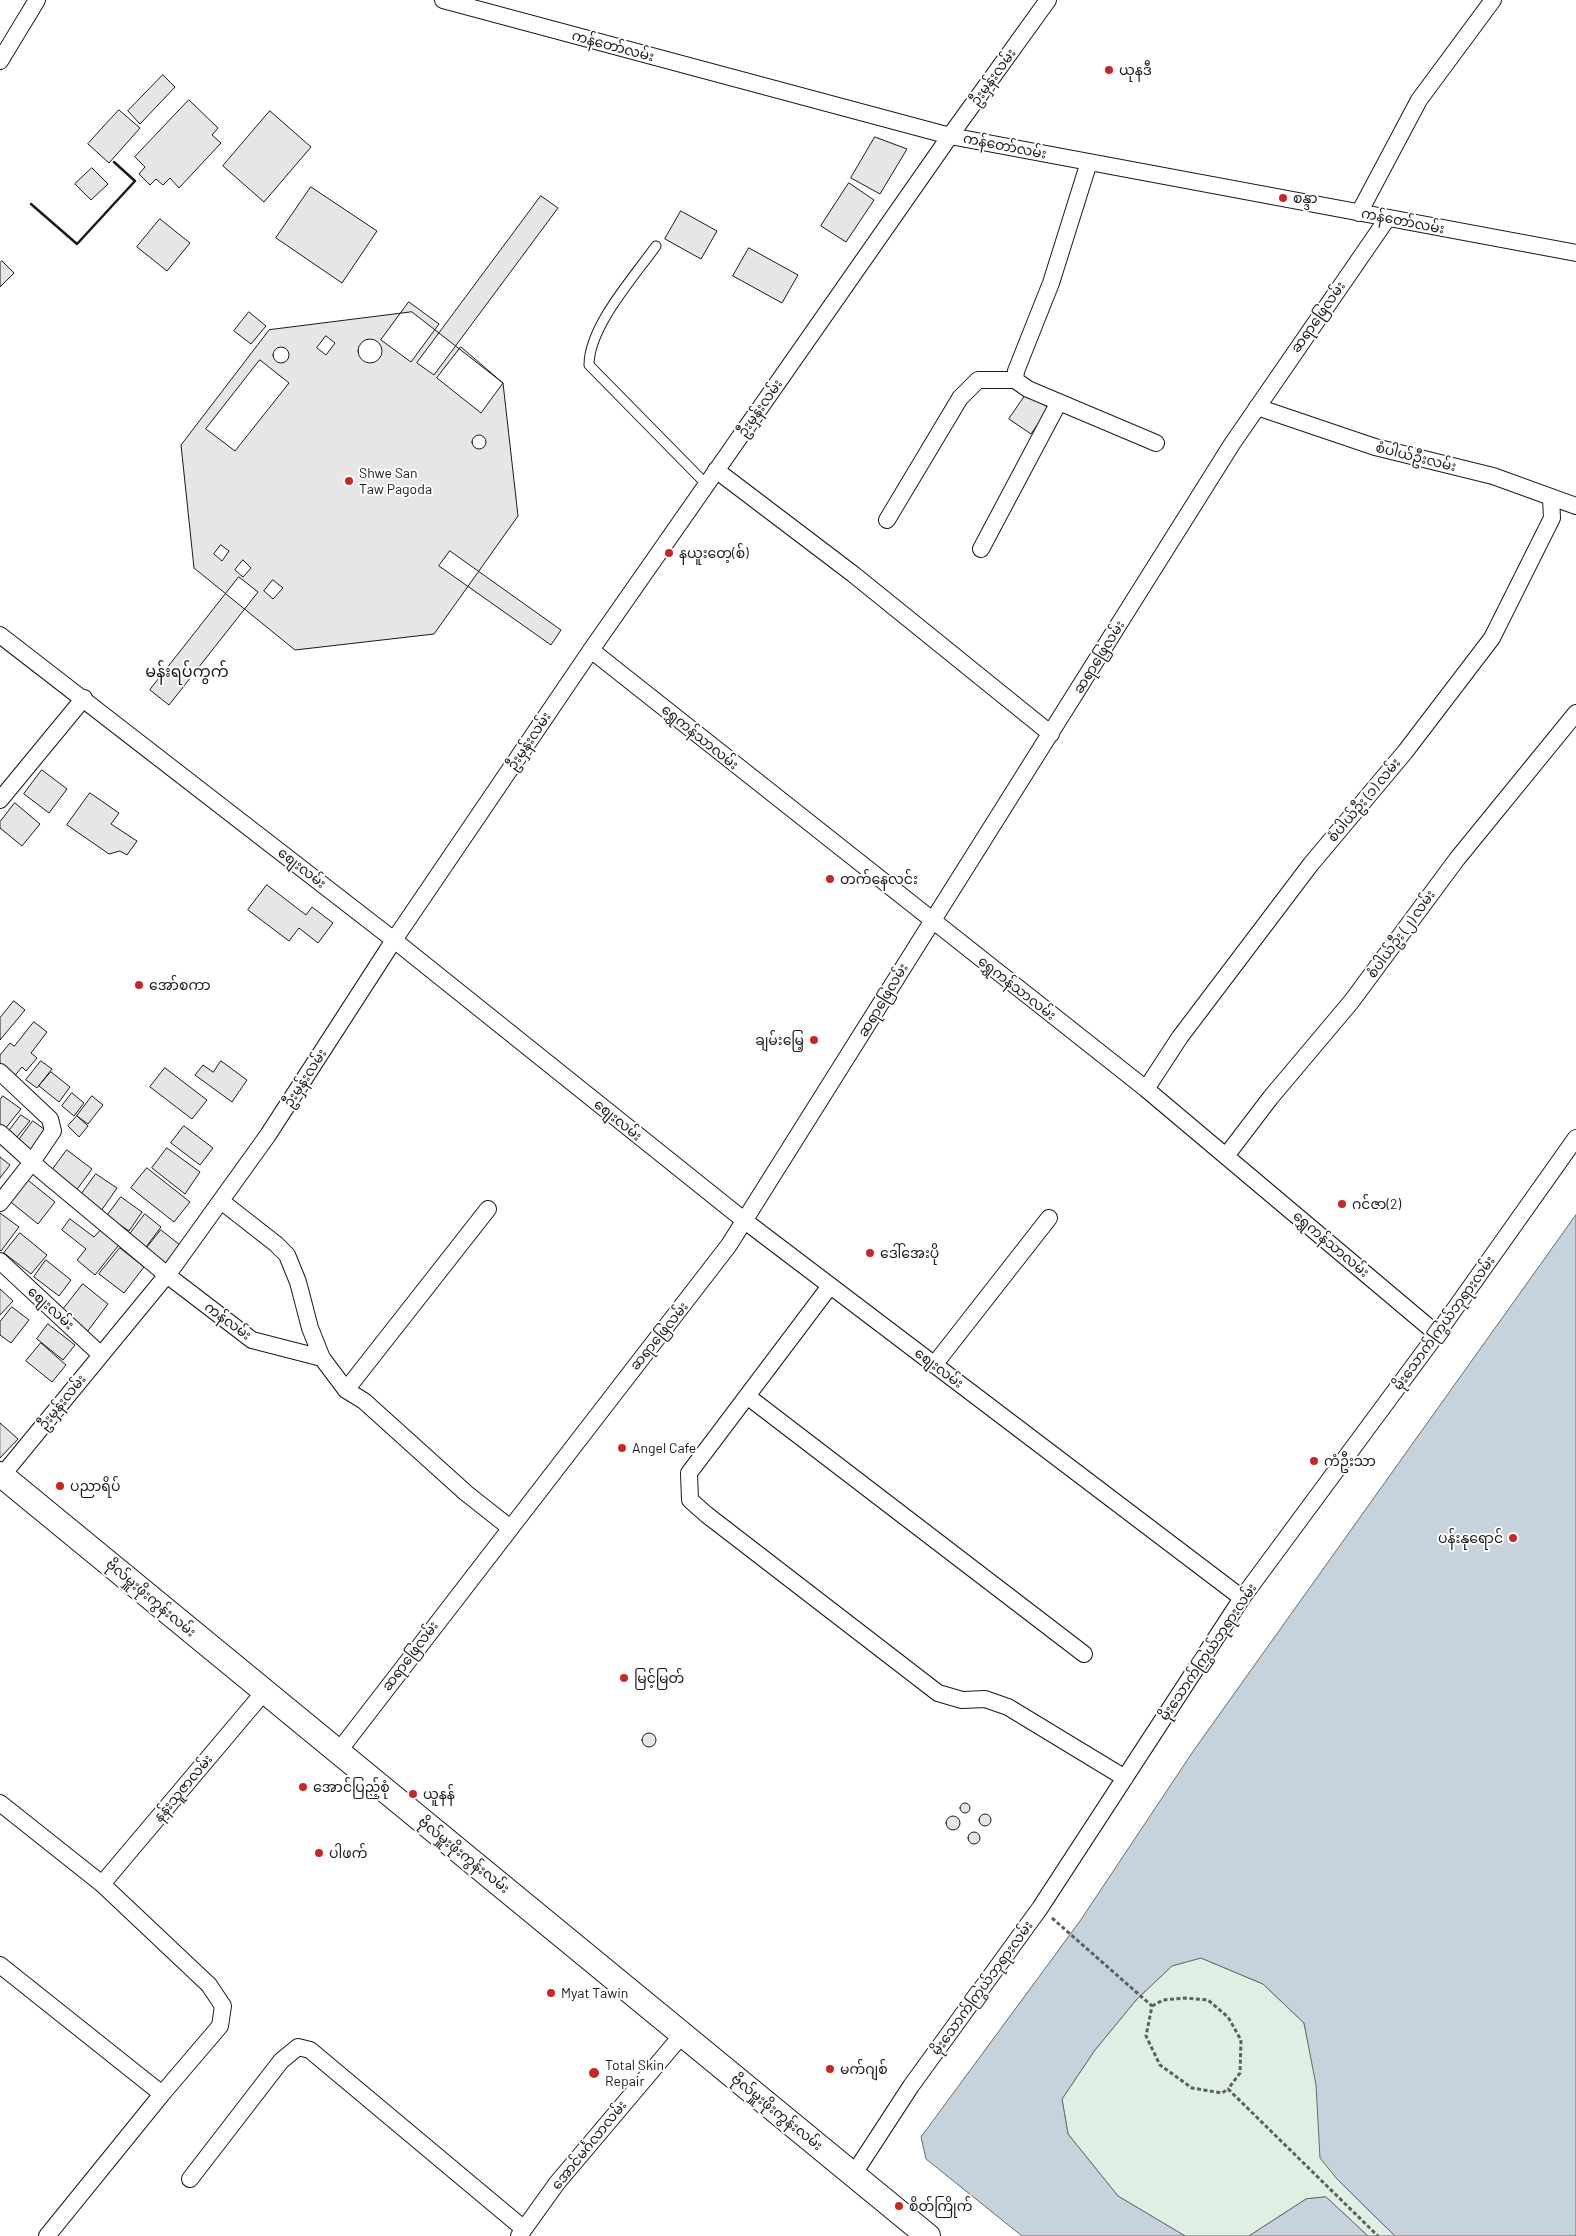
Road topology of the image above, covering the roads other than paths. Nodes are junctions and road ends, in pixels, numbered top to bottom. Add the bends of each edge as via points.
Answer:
1 (37, 0) edge
2 (443, 0) edge
3 (1048, 0) edge
4 (1493, 0) edge
5 (0, 61) edge
6 (950, 136) junction
7 (1089, 162) junction
8 (1359, 213) junction
9 (1386, 218) junction
10 (656, 246) dead end
11 (1576, 253) edge
12 (1016, 380) junction
13 (1059, 402) junction
14 (1256, 407) junction
15 (1156, 443) dead end
16 (716, 470) junction
17 (706, 484) junction
18 (1551, 498) junction
19 (1576, 506) edge
20 (887, 520) dead end
21 (981, 549) dead end
22 (0, 635) edge
23 (591, 650) junction
24 (84, 698) junction
25 (1576, 713) edge
26 (1050, 734) junction
27 (0, 800) edge
28 (932, 921) junction
29 (394, 940) junction
30 (0, 1072) edge
31 (1146, 1089) junction
32 (0, 1132) edge
33 (1576, 1138) edge
34 (1226, 1156) junction
35 (32, 1162) junction
36 (221, 1201) junction
37 (0, 1203) edge
38 (488, 1209) dead end
39 (1049, 1218) dead end
40 (745, 1221) junction
41 (0, 1261) edge
42 (167, 1275) junction
43 (830, 1286) junction
44 (1437, 1334) junction
45 (101, 1355) junction
46 (322, 1358) junction
47 (934, 1365) junction
48 (346, 1390) junction
49 (747, 1396) junction
50 (1, 1476) edge
51 (509, 1527) junction
52 (1242, 1598) junction
53 (1084, 1654) dead end
54 (264, 1692) junction
55 (338, 1752) junction
56 (1125, 1778) junction
57 (0, 1803) edge
58 (102, 1884) junction
59 (0, 1965) edge
60 (682, 2034) junction
61 (162, 2094) junction
62 (853, 2175) junction
63 (190, 2179) dead end
64 (522, 2232) edge
65 (47, 2236) edge
66 (928, 2236) edge

1 - 5 street
2 - 6 street, ကန်တော်လမ်း
3 - 6 street, ဦးမှန်းလမ်း
4 - 8 street via 1419,100
6 - 7 street, ကန်တော်လမ်း
6 - 16 street, ဦးမှန်းလမ်း
7 - 8 street, ကန်တော်လမ်း
7 - 12 street via 1051,283 1016,371
8 - 9 street, ကန်တော်လမ်း
9 - 11 street, ကန်တော်လမ်း
9 - 14 street, ဆရာဖြေလမ်း
10 - 17 lane via 599,326 589,352 589,365
12 - 13 street via 1028,389
12 - 20 street via 978,380 960,398
13 - 15 street
13 - 21 street
14 - 18 street, စံပါယ်ဦးလမ်း via 1375,447 1493,476
14 - 26 street, ဆရာဖြေလမ်း
16 - 17 street, ဦးမှန်းလမ်း
16 - 26 street via 853,574
17 - 23 street, ဦးမှန်းလမ်း
18 - 19 street, စံပါယ်ဦးလမ်း
18 - 31 street, စံပါယ်ဦး (၁) လမ်း via 1552,518 1492,638 1405,752 1311,864 1180,1037
22 - 24 street, စျေးလမ်း
23 - 28 street, ‌ရွှေကန်သာလမ်း
23 - 29 street, ဦးမှန်းလမ်း
24 - 27 street
24 - 29 street, စျေးလမ်း
25 - 34 street, စံပါယ်ဦး (၂) လမ်း via 1456,859 1351,1002
26 - 28 street, ဆရာဖြေလမ်း
28 - 31 street, ‌ရွှေကန်သာလမ်း
28 - 40 street, ဆရာဖြေလမ်း
29 - 36 street, ဦးမှန်းလမ်း via 268,1135
29 - 40 street, စျေးလမ်း
30 - 35 street via 50,1119 53,1131
31 - 34 street, ‌ရွှေကန်သာလမ်း
32 - 35 street, ကန်လမ်း
33 - 44 street, မိုးသောက်ကြွယ်ဘုရားလမ်း
34 - 44 street, ‌ရွှေကန်သာလမ်း
35 - 37 street
35 - 42 street, ကန်လမ်း
36 - 42 street, ဦးမှန်းလမ်း
36 - 46 street via 287,1255
38 - 48 street
39 - 47 street
40 - 43 street, စျေးလမ်း
40 - 51 street, ဆရာဖြေလမ်း via 682,1308
41 - 45 street, စျေးလမ်း
42 - 45 street, ဦးမှန်းလမ်း
42 - 46 street, ကန်လမ်း via 252,1340
43 - 47 street, စျေးလမ်း
43 - 49 street
44 - 52 street, မိုးသောက်ကြွယ်ဘုရားလမ်း
45 - 50 street, ဦးမှန်းလမ်း
46 - 48 street
47 - 52 street, စျေးလမ်း
48 - 51 street via 364,1401 466,1493
49 - 53 street
49 - 56 street via 689,1473 690,1500 938,1693 962,1700 986,1699 1008,1707
50 - 54 street, ဗိုလ်မှူးဖိုးကွန်းလမ်း
51 - 55 street, ဆရာဖြေလမ်း
52 - 56 street, မိုးသောက်ကြွယ်ဘုရားလမ်း
54 - 55 street, ဗိုလ်မှူးဖိုးကွန်းလမ်း
54 - 58 street, နန်းသူဇာလမ်း
55 - 60 street, ဗိုလ်မှူးဖိုးကွန်းလမ်း
56 - 62 street, မိုးသောက်ကြွယ်ဘုရားလမ်း via 1040,1908 911,2086
57 - 58 street
58 - 61 street via 209,1985 223,2006 220,2026
59 - 61 street
60 - 62 street, ဗိုလ်မှူးဖိုးကွန်းလမ်း
60 - 64 street, အောင်မင်္ဂလာလမ်း via 557,2183
61 - 65 street
62 - 66 street, ဗိုလ်မှူးဖိုးကွန်းလမ်း
63 - 64 street via 281,2061 298,2047 310,2050

